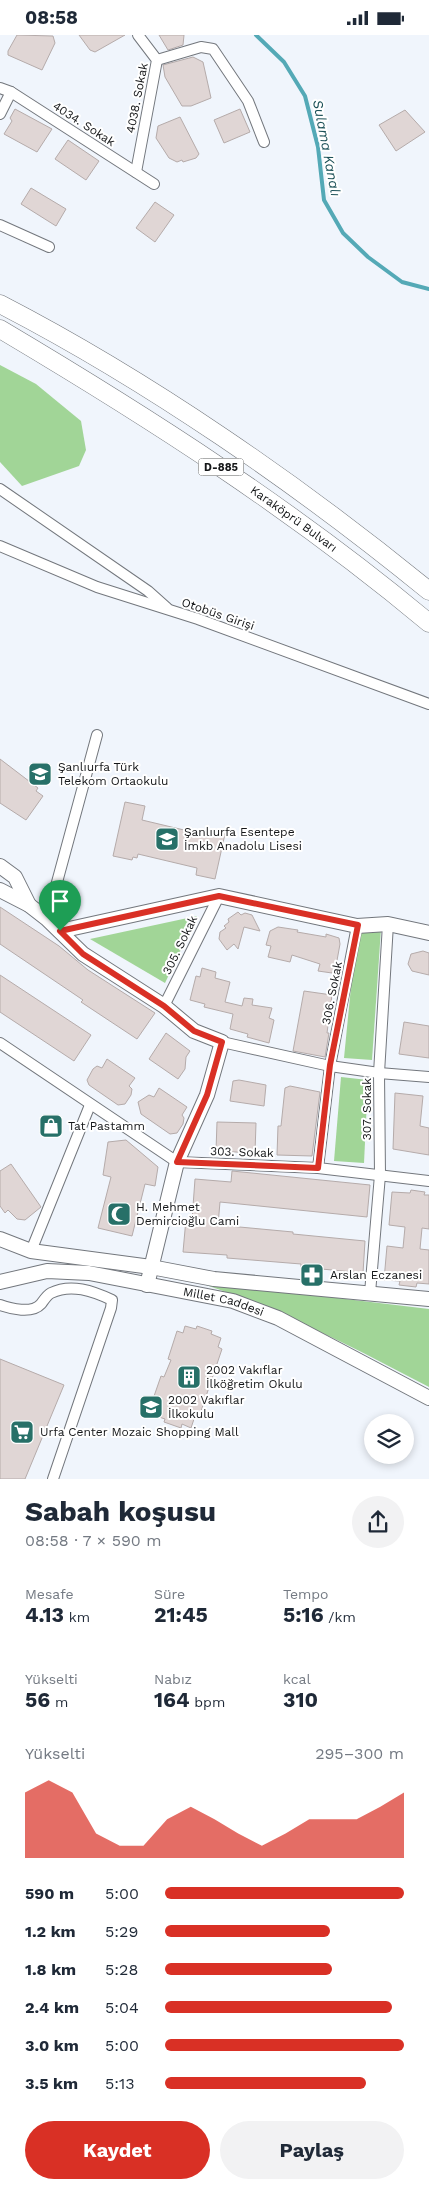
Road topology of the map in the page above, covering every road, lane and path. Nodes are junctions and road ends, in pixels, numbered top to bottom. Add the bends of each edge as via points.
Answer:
1 (138, 35) edge
2 (157, 60) junction
3 (0, 88) edge
4 (11, 92) junction
5 (0, 114) edge
6 (264, 142) dead end
7 (136, 172) junction
8 (154, 184) dead end
9 (0, 225) edge
10 (49, 247) dead end
11 (0, 304) edge
12 (0, 329) edge
13 (0, 489) edge
14 (0, 546) edge
15 (429, 591) edge
16 (170, 611) junction
17 (429, 623) edge
18 (429, 703) edge
19 (98, 735) dead end
20 (0, 866) edge
21 (0, 890) edge
22 (219, 896) junction
23 (29, 905) junction
24 (47, 919) junction
25 (388, 924) junction
26 (358, 925) junction
27 (60, 931) junction
28 (429, 933) edge
29 (164, 1006) junction
30 (222, 1042) junction
31 (0, 1043) edge
32 (330, 1065) junction
33 (379, 1073) junction
34 (429, 1077) edge
35 (90, 1105) junction
36 (177, 1162) junction
37 (318, 1168) junction
38 (380, 1175) junction
39 (429, 1181) edge
40 (0, 1239) edge
41 (31, 1251) junction
42 (151, 1267) junction
43 (0, 1282) edge
44 (147, 1285) junction
45 (370, 1293) junction
46 (429, 1299) edge
47 (0, 1305) edge
48 (429, 1398) edge
49 (53, 1479) edge

1 - 2 street, 4038. Sokak
2 - 6 street via 201,47 213,49 248,101
2 - 7 street, 4038. Sokak
3 - 4 street, 4034. Sokak
4 - 5 street
4 - 7 street, 4034. Sokak
7 - 8 street, 4034. Sokak
9 - 10 street
11 - 15 highway, Karaköprü Bulvarı / D-885 via 95,357 228,443 312,501
12 - 17 highway, Karaköprü Bulvarı / D-885 via 215,462 391,591
13 - 16 street via 148,591
14 - 16 street, Otobüs Girişi via 97,587
16 - 18 street, Otobüs Girişi
19 - 24 street
20 - 23 street via 15,877
21 - 23 street
22 - 26 street
22 - 27 street
22 - 29 street, 305. Sokak
23 - 24 street
24 - 27 street
25 - 26 street
25 - 28 street
25 - 33 street, 307. Sokak
26 - 32 street, 306. Sokak
27 - 29 street via 83,954
29 - 30 street via 194,1031
30 - 32 street
30 - 36 street via 207,1095
31 - 35 street
32 - 33 street
32 - 37 street, 306. Sokak
33 - 34 street
33 - 38 street, 307. Sokak
35 - 36 street
35 - 41 street
36 - 37 street, 303. Sokak
36 - 42 street
37 - 38 street, 303. Sokak
38 - 39 street, 303. Sokak
38 - 45 street, 307. Sokak
40 - 41 street, Millet Caddesi
41 - 42 street, Millet Caddesi
42 - 44 street
42 - 45 street, Millet Caddesi via 214,1279
43 - 44 street, Millet Caddesi via 46,1271 90,1273
44 - 48 street, Millet Caddesi via 233,1301 278,1318
45 - 46 street, Millet Caddesi
47 - 49 street via 31,1310 40,1306 49,1293 62,1289 96,1292 112,1300

